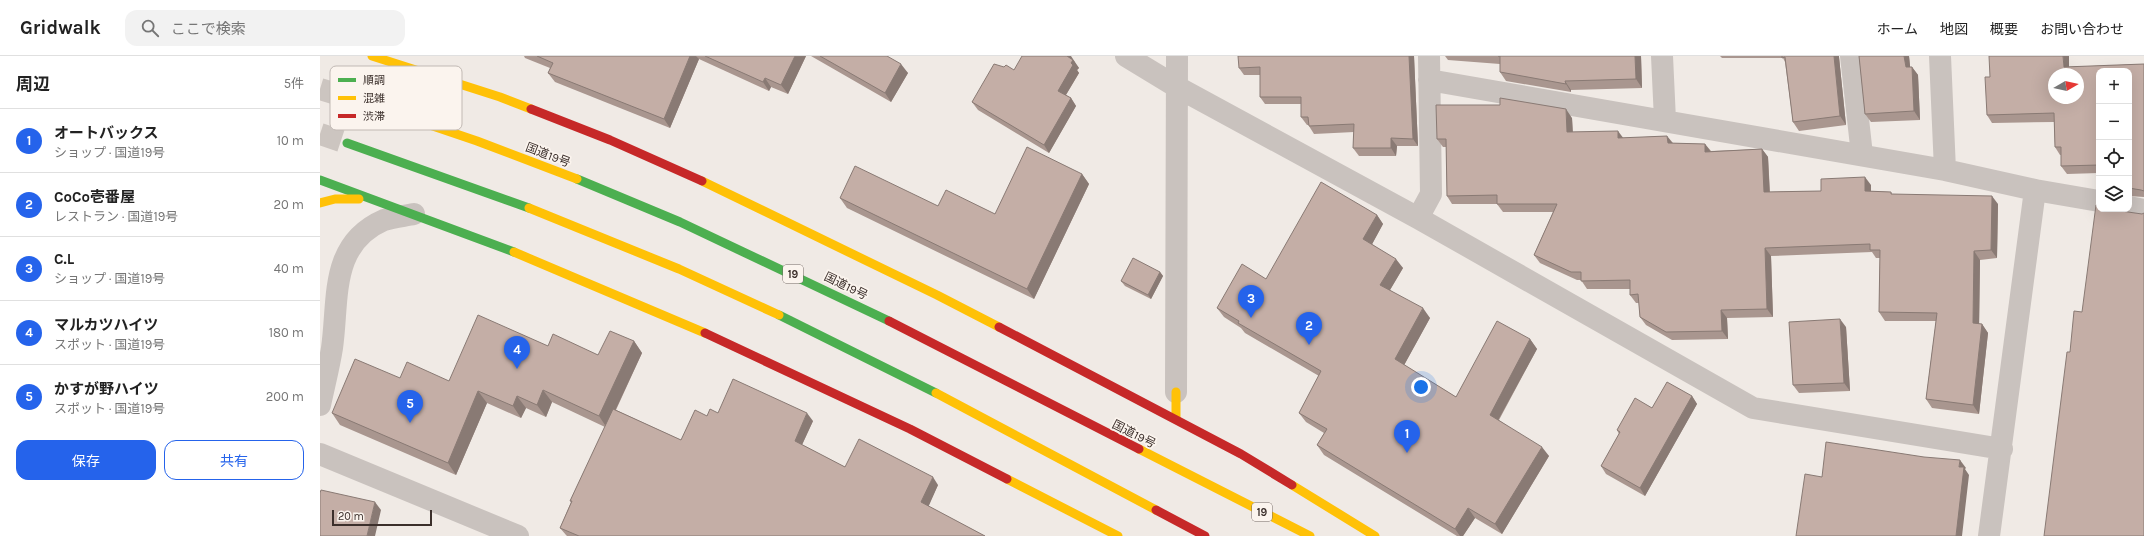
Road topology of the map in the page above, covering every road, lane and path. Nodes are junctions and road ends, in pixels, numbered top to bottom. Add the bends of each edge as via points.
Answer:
1 (372, 56) edge
2 (393, 56) edge
3 (1126, 56) edge
4 (1177, 56) edge
5 (1429, 56) edge
6 (1662, 56) edge
7 (1851, 56) edge
8 (1940, 56) edge
9 (403, 65) junction
10 (406, 66) edge
11 (1429, 80) junction
12 (462, 84) edge
13 (1177, 87) junction
14 (1665, 120) junction
15 (448, 130) edge
16 (347, 143) tunnel mouth
17 (1862, 155) junction
18 (1945, 170) junction
19 (320, 180) edge
20 (2035, 190) junction
21 (370, 199) junction
22 (2096, 201) edge
23 (320, 203) edge
24 (2132, 208) edge
25 (2144, 210) edge
26 (414, 214) junction
27 (1418, 218) junction
28 (1176, 392) joint
29 (320, 405) edge
30 (1176, 420) junction
31 (2002, 449) junction
32 (320, 454) edge
33 (518, 536) edge
34 (1118, 536) edge
35 (1205, 536) edge
36 (1310, 536) edge
37 (1375, 536) edge
38 (1989, 536) edge

1 - 9 main road
2 - 9 main road
3 - 13 street
4 - 13 street
5 - 11 street
6 - 14 street
7 - 17 street
8 - 18 street
9 - 10 main road
11 - 14 street
11 - 27 street via 1431,194
12 - 30 main road via 610,140 706,183 937,295
13 - 27 street
13 - 28 street
14 - 17 street
15 - 36 main road, 国道19号 / 19 via 564,174 792,273
16 - 35 main road via 444,174 555,217 788,319
17 - 18 street
18 - 20 street
19 - 21 main road
20 - 22 street
20 - 31 street
21 - 23 main road via 335,199
21 - 26 main road
24 - 25 street
26 - 29 street via 385,220 366,230 351,247 342,266 336,293 332,347
26 - 34 main road via 496,245 702,331 910,428
27 - 31 street via 1753,408
28 - 30 main road
30 - 37 main road via 1241,454
31 - 38 street
32 - 33 street

